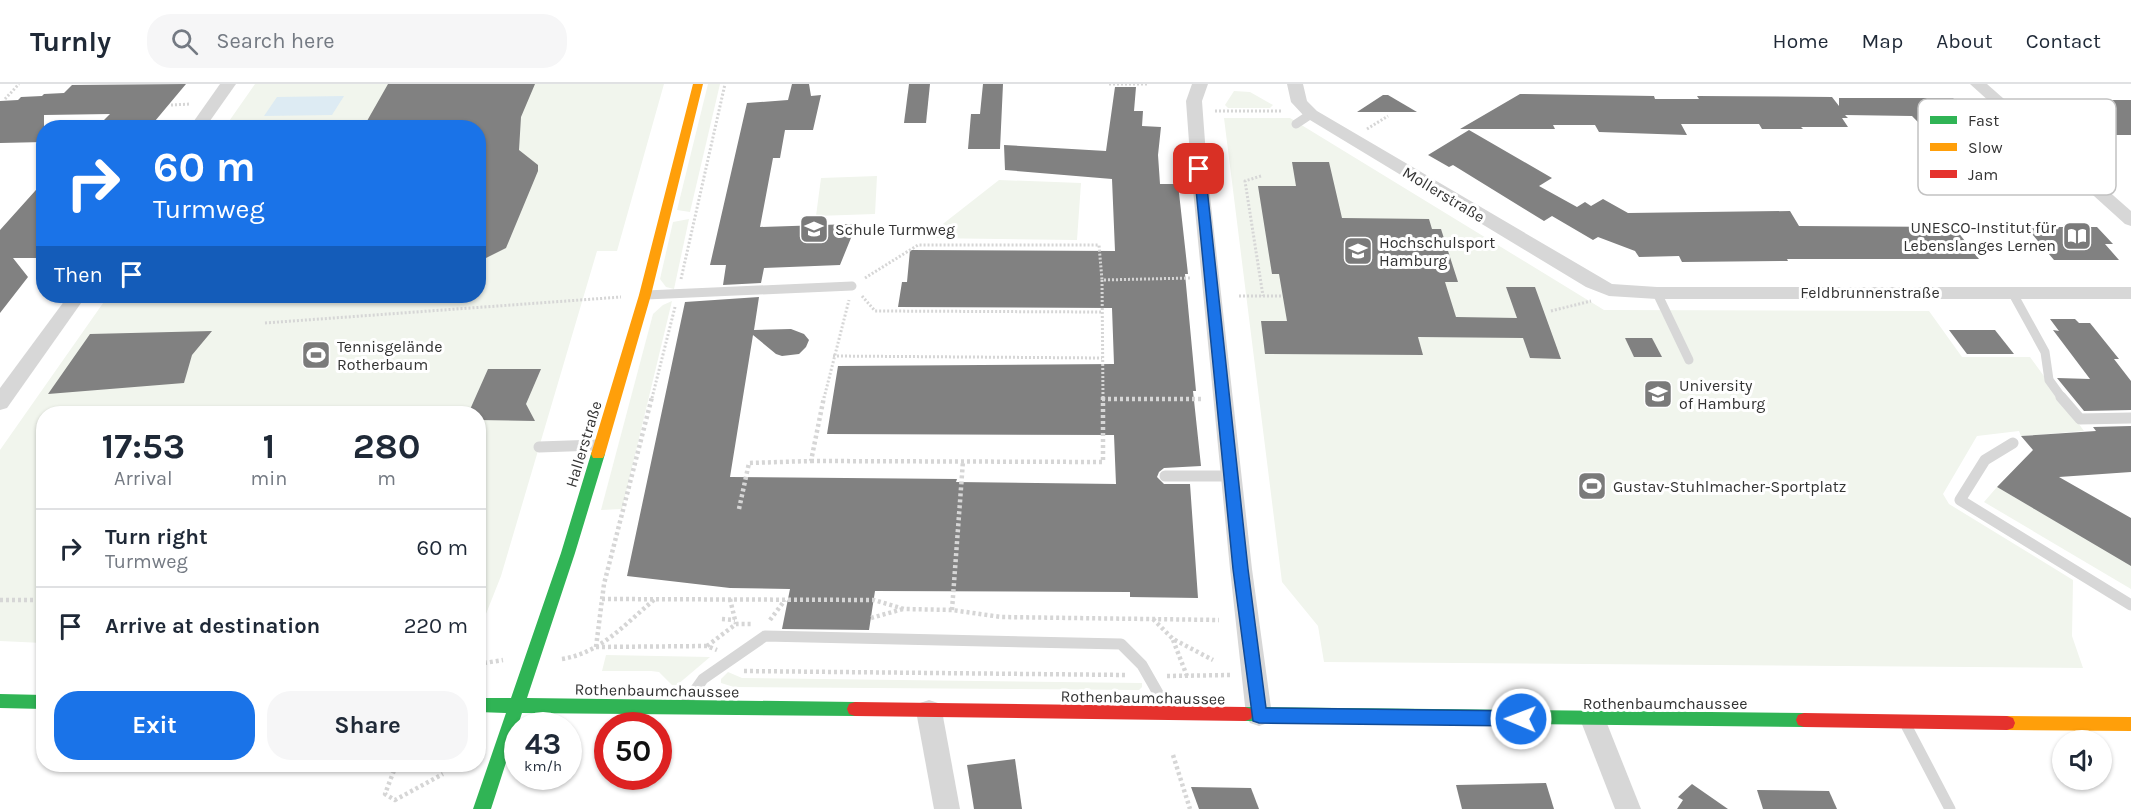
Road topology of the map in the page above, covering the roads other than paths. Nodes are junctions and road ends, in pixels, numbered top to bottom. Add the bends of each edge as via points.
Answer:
1 (228, 84) edge
2 (698, 84) edge
3 (1200, 84) edge
4 (1295, 84) edge
5 (1978, 84) edge
6 (1995, 99) edge
7 (1311, 114) junction
8 (203, 120) edge
9 (1296, 124) dead end
10 (2103, 195) edge
11 (2131, 220) edge
12 (852, 286) road end
13 (1609, 290) joint
14 (2012, 292) junction
15 (1657, 293) junction
16 (2131, 293) edge
17 (645, 295) junction
18 (72, 303) edge
19 (1689, 360) dead end
20 (0, 403) edge
21 (2131, 418) edge
22 (2013, 443) dead end
23 (601, 445) junction
24 (539, 447) dead end
25 (1166, 476) dead end
26 (1231, 476) junction
27 (2131, 605) edge
28 (0, 701) edge
29 (36, 702) edge
30 (486, 705) edge
31 (517, 705) junction
32 (684, 706) junction
33 (929, 711) junction
34 (1170, 715) junction
35 (1259, 716) junction
36 (1593, 719) junction
37 (1905, 722) junction
38 (2131, 724) edge
39 (482, 809) edge
40 (947, 809) edge
41 (1628, 809) edge
42 (1950, 809) edge

1 - 8 street
2 - 17 main road, Hallerstraße
3 - 26 street via 1194,101 1199,169
4 - 7 street, Mollerstraße via 1299,102
5 - 6 street
7 - 9 lane
7 - 13 street, Mollerstraße
10 - 11 street
12 - 17 lane
13 - 15 street, Feldbrunnenstraße
14 - 15 street, Feldbrunnenstraße
14 - 16 street, Feldbrunnenstraße
14 - 21 lane via 2045,352 2049,380 2070,410 2080,419
15 - 19 lane
17 - 23 main road, Hallerstraße
18 - 20 street
22 - 27 lane via 1985,460 1960,500
23 - 24 lane
23 - 31 main road, Hallerstraße
25 - 26 lane
26 - 35 street
28 - 29 main road
30 - 31 main road, Rothenbaumchaussee
31 - 32 main road, Rothenbaumchaussee
31 - 39 main road, Hallerstraße
32 - 33 main road, Rothenbaumchaussee
32 - 34 lane via 703,680 765,636 1121,644 1151,675
33 - 34 main road, Rothenbaumchaussee
33 - 40 street
34 - 35 main road, Rothenbaumchaussee
35 - 36 main road, Rothenbaumchaussee
36 - 37 main road, Rothenbaumchaussee
36 - 41 street
37 - 38 main road, Rothenbaumchaussee
37 - 42 lane

